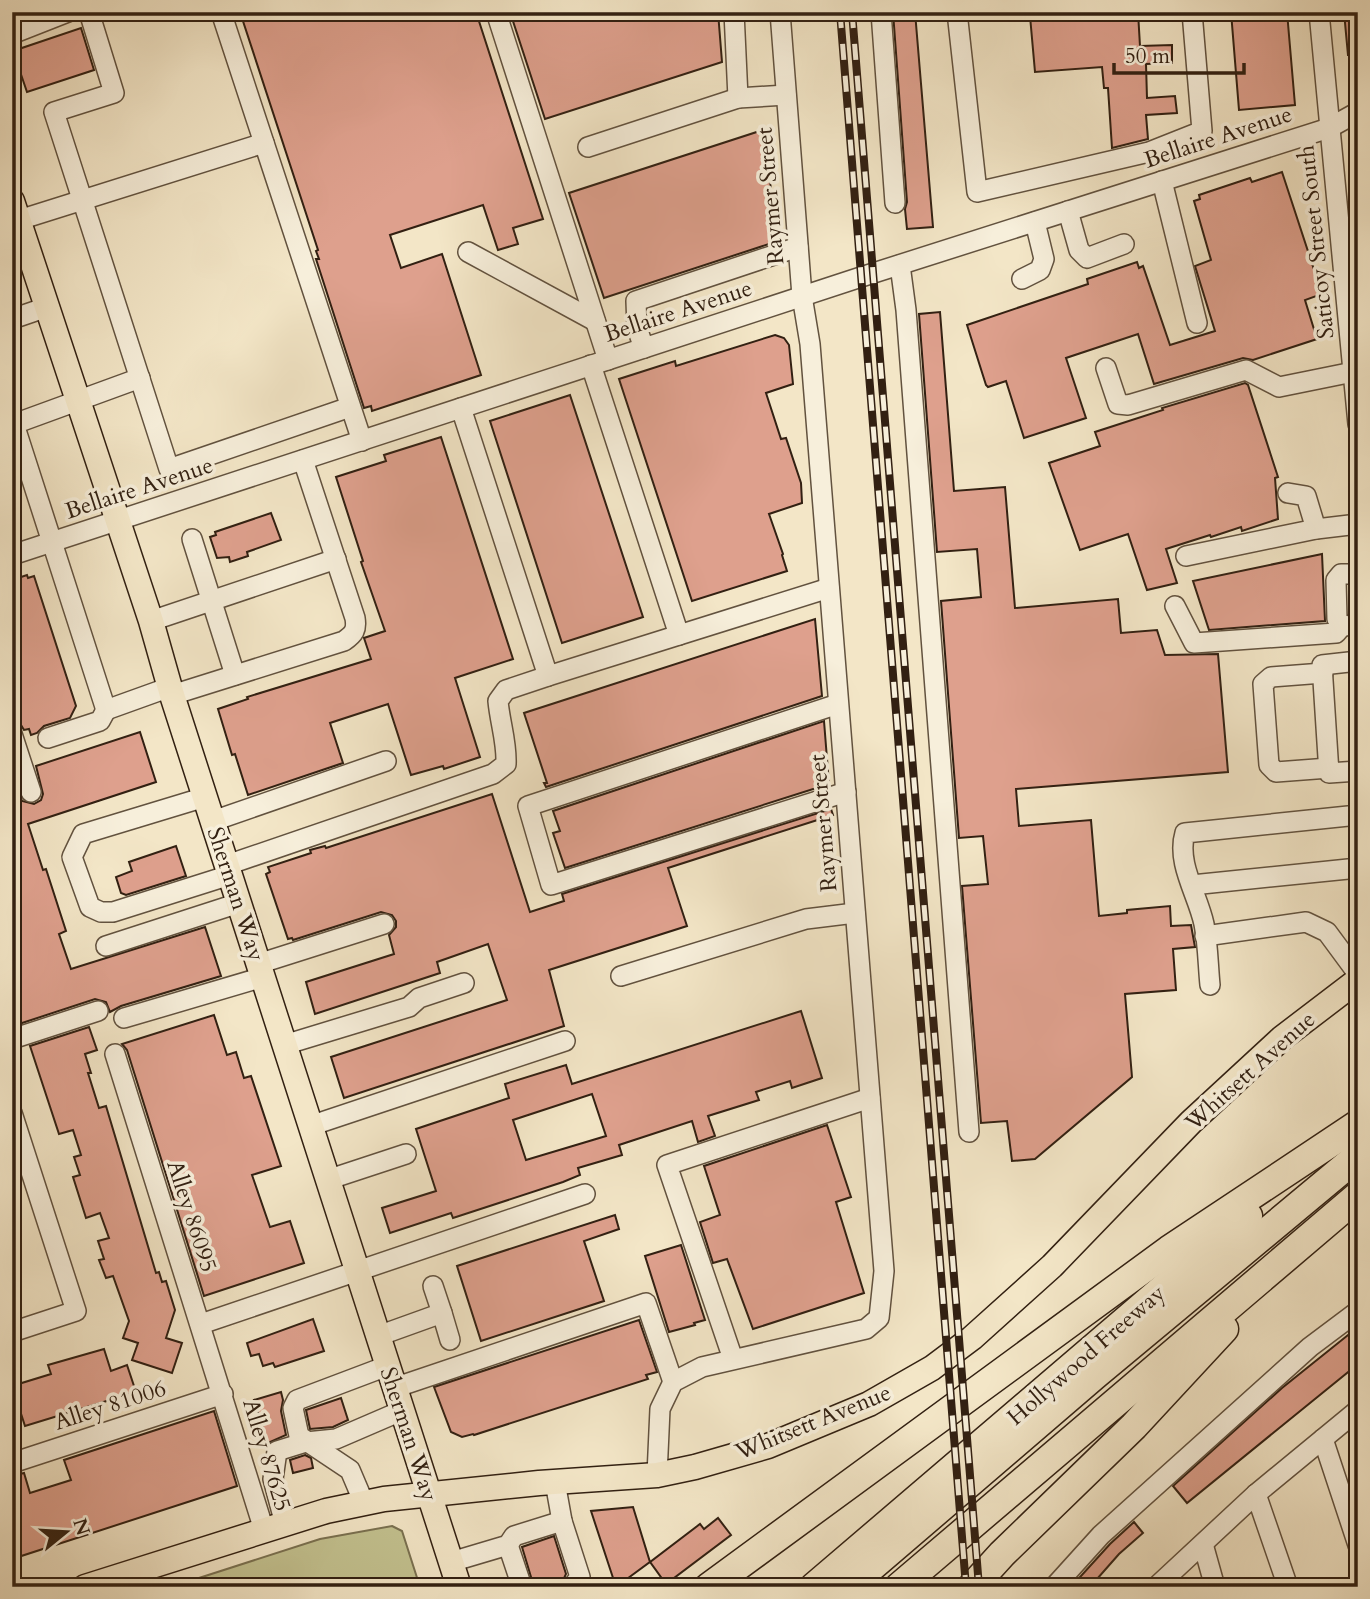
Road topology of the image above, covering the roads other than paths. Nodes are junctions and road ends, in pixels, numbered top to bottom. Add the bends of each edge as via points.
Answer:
1 (68, 12) edge
2 (89, 12) edge
3 (221, 12) edge
4 (496, 12) edge
5 (734, 12) edge
6 (780, 12) edge
7 (881, 12) edge
8 (957, 12) edge
9 (1192, 12) edge
10 (1319, 12) edge
11 (12, 34) edge
12 (786, 95) junction
13 (738, 98) junction
14 (1358, 112) edge
15 (1329, 128) junction
16 (264, 143) junction
17 (588, 147) dead end
18 (1162, 181) junction
19 (82, 199) junction
20 (895, 203) dead end
21 (14, 209) edge
22 (1068, 211) junction
23 (1035, 222) junction
24 (1349, 238) edge
25 (1124, 244) dead end
26 (798, 247) junction
27 (468, 252) dead end
28 (900, 265) junction
29 (1022, 279) dead end
30 (802, 296) junction
31 (47, 307) junction
32 (12, 319) edge
33 (595, 321) junction
34 (1197, 323) dead end
35 (645, 348) junction
36 (600, 362) junction
37 (1106, 368) dead end
38 (1353, 372) junction
39 (140, 378) junction
40 (77, 401) junction
41 (350, 407) junction
42 (461, 408) junction
43 (1357, 412) edge
44 (362, 440) junction
45 (303, 460) junction
46 (1288, 492) dead end
47 (116, 521) junction
48 (1358, 524) edge
49 (1316, 529) junction
50 (192, 539) dead end
51 (52, 542) junction
52 (12, 555) edge
53 (1186, 556) dead end
54 (336, 559) junction
55 (1358, 574) edge
56 (829, 588) junction
57 (211, 601) junction
58 (1175, 606) dead end
59 (151, 621) junction
60 (1350, 626) edge
61 (679, 635) junction
62 (1358, 662) edge
63 (1323, 673) junction
64 (235, 675) junction
65 (548, 676) junction
66 (171, 691) junction
67 (838, 704) junction
68 (106, 710) junction
69 (12, 734) edge
70 (48, 738) dead end
71 (386, 761) dead end
72 (1329, 768) junction
73 (1358, 771) edge
74 (31, 792) dead end
75 (846, 792) junction
76 (205, 797) junction
77 (1358, 815) edge
78 (213, 821) junction
79 (1358, 867) edge
80 (229, 870) junction
81 (1192, 885) junction
82 (239, 903) junction
83 (855, 913) junction
84 (384, 924) dead end
85 (1205, 936) junction
86 (106, 946) dead end
87 (261, 971) junction
88 (1358, 974) edge
89 (621, 976) dead end
90 (1358, 980) edge
91 (464, 983) dead end
92 (1210, 985) dead end
93 (98, 1011) dead end
94 (124, 1017) dead end
95 (12, 1039) edge
96 (565, 1041) dead end
97 (284, 1045) junction
98 (115, 1054) dead end
99 (870, 1098) junction
100 (12, 1114) edge
101 (1357, 1124) edge
102 (310, 1126) junction
103 (969, 1132) dead end
104 (406, 1154) dead end
105 (1358, 1156) edge
106 (1358, 1174) edge
107 (327, 1180) junction
108 (585, 1194) dead end
109 (1358, 1196) edge
110 (1311, 1234) junction
111 (357, 1272) junction
112 (433, 1286) dead end
113 (1358, 1311) edge
114 (442, 1313) junction
115 (201, 1324) junction
116 (12, 1332) edge
117 (377, 1336) junction
118 (450, 1340) dead end
119 (733, 1359) junction
120 (673, 1382) junction
121 (394, 1388) junction
122 (223, 1394) junction
123 (1358, 1410) edge
124 (1322, 1439) junction
125 (306, 1442) junction
126 (12, 1464) edge
127 (657, 1475) junction
128 (273, 1479) junction
129 (555, 1482) junction
130 (251, 1487) junction
131 (1256, 1494) junction
132 (428, 1495) junction
133 (364, 1503) junction
134 (562, 1521) junction
135 (274, 1527) junction
136 (1203, 1544) junction
137 (508, 1545) junction
138 (1358, 1545) edge
139 (451, 1562) junction
140 (85, 1587) edge
141 (459, 1587) edge
142 (522, 1587) edge
143 (572, 1587) edge
144 (709, 1587) edge
145 (814, 1587) edge
146 (848, 1587) edge
147 (871, 1587) edge
148 (899, 1587) edge
149 (972, 1587) edge
150 (1054, 1587) edge
151 (1156, 1587) edge
152 (1215, 1587) edge
153 (1288, 1587) edge

1 - 11 street
2 - 19 street via 114,93 54,112
3 - 16 street
4 - 33 street
5 - 13 street
6 - 12 street, Raymer Street
7 - 20 street
8 - 9 street via 977,192 1149,152 1202,131
10 - 15 street, Saticoy Street South
12 - 13 street
12 - 26 street, Raymer Street
13 - 17 street
14 - 15 street, Bellaire Avenue
15 - 18 street, Bellaire Avenue
15 - 24 street, Saticoy Street South
16 - 19 street
16 - 41 street
18 - 22 street, Bellaire Avenue
18 - 34 street
19 - 21 street
19 - 39 street
21 - 31 main road, Sherman Way
22 - 23 street, Bellaire Avenue
22 - 25 street via 1079,250 1087,258
23 - 28 street, Bellaire Avenue
23 - 29 street via 1044,259 1040,270
24 - 38 street, Saticoy Street South
26 - 30 street, Raymer Street
26 - 35 street via 636,301 637,328
27 - 33 street
28 - 30 street, Bellaire Avenue
28 - 103 street
30 - 35 street, Bellaire Avenue
30 - 56 street, Raymer Street via 810,344
31 - 32 street
31 - 40 main road, Sherman Way
33 - 36 street
35 - 36 street, Bellaire Avenue
36 - 42 street, Bellaire Avenue
36 - 61 street
37 - 38 street via 1118,404 1128,405 1246,370 1279,387
38 - 43 street, Saticoy Street South
39 - 40 street
39 - 41 street via 169,469
40 - 47 main road, Sherman Way
40 - 51 street via 14,424
41 - 44 street
42 - 44 street, Bellaire Avenue
42 - 65 street
44 - 45 street, Bellaire Avenue
45 - 47 street, Bellaire Avenue
45 - 54 street
46 - 49 street via 1306,496
47 - 51 street, Bellaire Avenue
47 - 59 main road, Sherman Way
48 - 49 street
49 - 53 street
50 - 57 street
51 - 52 street, Bellaire Avenue
51 - 68 street
54 - 57 street
54 - 64 street via 355,618 353,635
55 - 60 street via 1341,574 1336,580 1337,619
56 - 61 street
56 - 67 street, Raymer Street
57 - 59 street
57 - 64 street
58 - 60 street via 1194,643 1336,633
59 - 66 main road, Sherman Way
61 - 65 street
62 - 63 street via 1322,665
63 - 72 street
63 - 72 street via 1271,677 1263,684 1269,765 1276,772
64 - 66 street
65 - 80 street via 506,690 498,701 506,764 493,774
66 - 68 street
66 - 76 main road, Sherman Way
67 - 75 street, Raymer Street
67 - 75 street via 528,806 551,885
68 - 70 street via 100,721
69 - 74 street
71 - 78 street
72 - 73 street via 1329,773
75 - 83 street, Raymer Street
76 - 78 main road, Sherman Way
76 - 80 street via 83,834 72,857 90,907 101,912 113,912
77 - 81 street via 1185,833 1185,865
78 - 80 main road, Sherman Way
79 - 81 street
80 - 82 main road, Sherman Way
81 - 85 street
82 - 86 street
82 - 87 main road, Sherman Way
83 - 89 street via 806,919
83 - 99 street, Raymer Street
84 - 87 street
85 - 88 street via 1306,922 1327,932
85 - 92 street
87 - 94 street
87 - 97 main road, Sherman Way
90 - 127 main road, Whitsett Avenue via 1282,1038 1191,1122 1052,1266 932,1368 869,1404 768,1446
91 - 97 street via 419,998 409,1007
93 - 95 street
96 - 102 street
97 - 102 main road, Sherman Way
98 - 115 street, Alley 86095
99 - 119 street, Raymer Street via 884,1271 878,1318 866,1329
99 - 119 street via 667,1165
100 - 116 street via 76,1311
101 - 144 highway via 1158,1258
101 - 145 highway, Hollywood Freeway
102 - 107 main road, Sherman Way
104 - 107 street
105 - 146 highway
106 - 147 highway
107 - 111 main road, Sherman Way
108 - 111 street
109 - 110 highway
110 - 148 highway
110 - 149 highway via 1134,1426
111 - 115 street
111 - 117 main road, Sherman Way
112 - 114 street
113 - 150 street via 1310,1347 1101,1535
114 - 117 street
114 - 118 street
115 - 122 street, Alley 86095
117 - 121 main road, Sherman Way
119 - 120 street, Raymer Street via 702,1367
120 - 121 street via 646,1303
120 - 127 street via 660,1409
121 - 125 street via 336,1439
121 - 125 street via 297,1400 293,1408 299,1436
121 - 132 main road, Sherman Way
122 - 126 street, Alley 81006
122 - 130 street, Alley 87625
123 - 124 street
124 - 131 street
124 - 138 street
125 - 128 street via 277,1451
125 - 133 street via 350,1470
127 - 129 main road, Whitsett Avenue
128 - 130 street
128 - 135 street
129 - 132 main road, Whitsett Avenue
129 - 134 street
130 - 135 street, Alley 87625
131 - 136 street
131 - 153 street
132 - 133 main road, Whitsett Avenue
132 - 139 main road, Sherman Way
133 - 135 main road, Whitsett Avenue
134 - 137 street via 513,1536
134 - 143 street via 580,1577
135 - 140 main road, Whitsett Avenue
136 - 151 street
136 - 152 street
137 - 139 street
137 - 142 street
139 - 141 main road, Sherman Way

